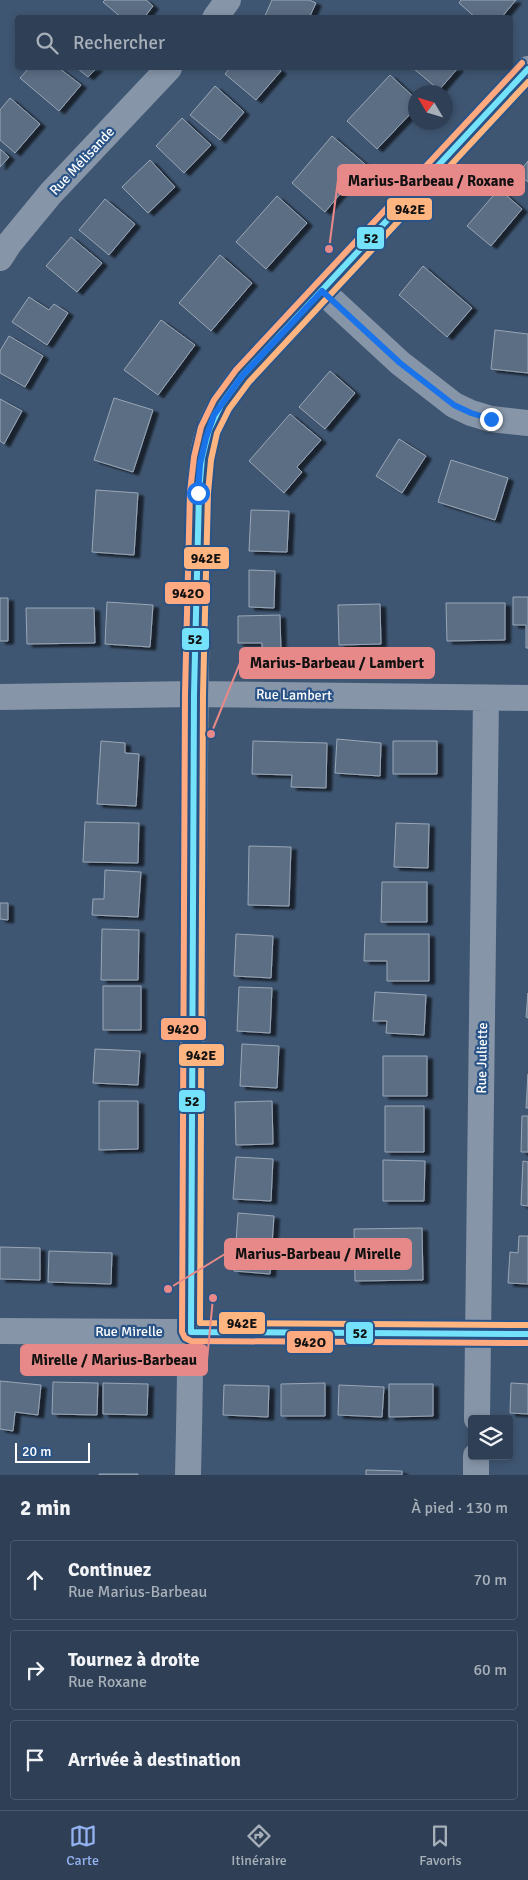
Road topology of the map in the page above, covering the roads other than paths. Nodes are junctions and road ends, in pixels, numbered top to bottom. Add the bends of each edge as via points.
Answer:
1 (228, 0) edge
2 (217, 15) edge
3 (528, 69) edge
4 (167, 70) edge
5 (0, 258) edge
6 (322, 291) junction
7 (528, 423) edge
8 (194, 694) junction
9 (0, 697) edge
10 (486, 698) junction
11 (528, 698) edge
12 (0, 1330) edge
13 (191, 1332) junction
14 (478, 1334) junction
15 (528, 1334) edge
16 (477, 1415) edge
17 (476, 1460) edge
18 (188, 1475) edge
19 (476, 1475) edge

1 - 2 street
3 - 6 street
4 - 5 street, Rue Mélisande via 51,193
6 - 7 street via 400,363 454,405 491,419
6 - 8 street via 226,396 214,415 206,438 198,493
8 - 9 street, Rue Lambert
8 - 10 street, Rue Lambert
8 - 13 street
10 - 11 street, Rue Lambert
10 - 14 street, Rue Juliette
12 - 13 street, Rue Mirelle
13 - 14 street, Rue Mirelle
13 - 18 street
14 - 15 street, Rue Mirelle
14 - 16 street, Rue Juliette
17 - 19 street

